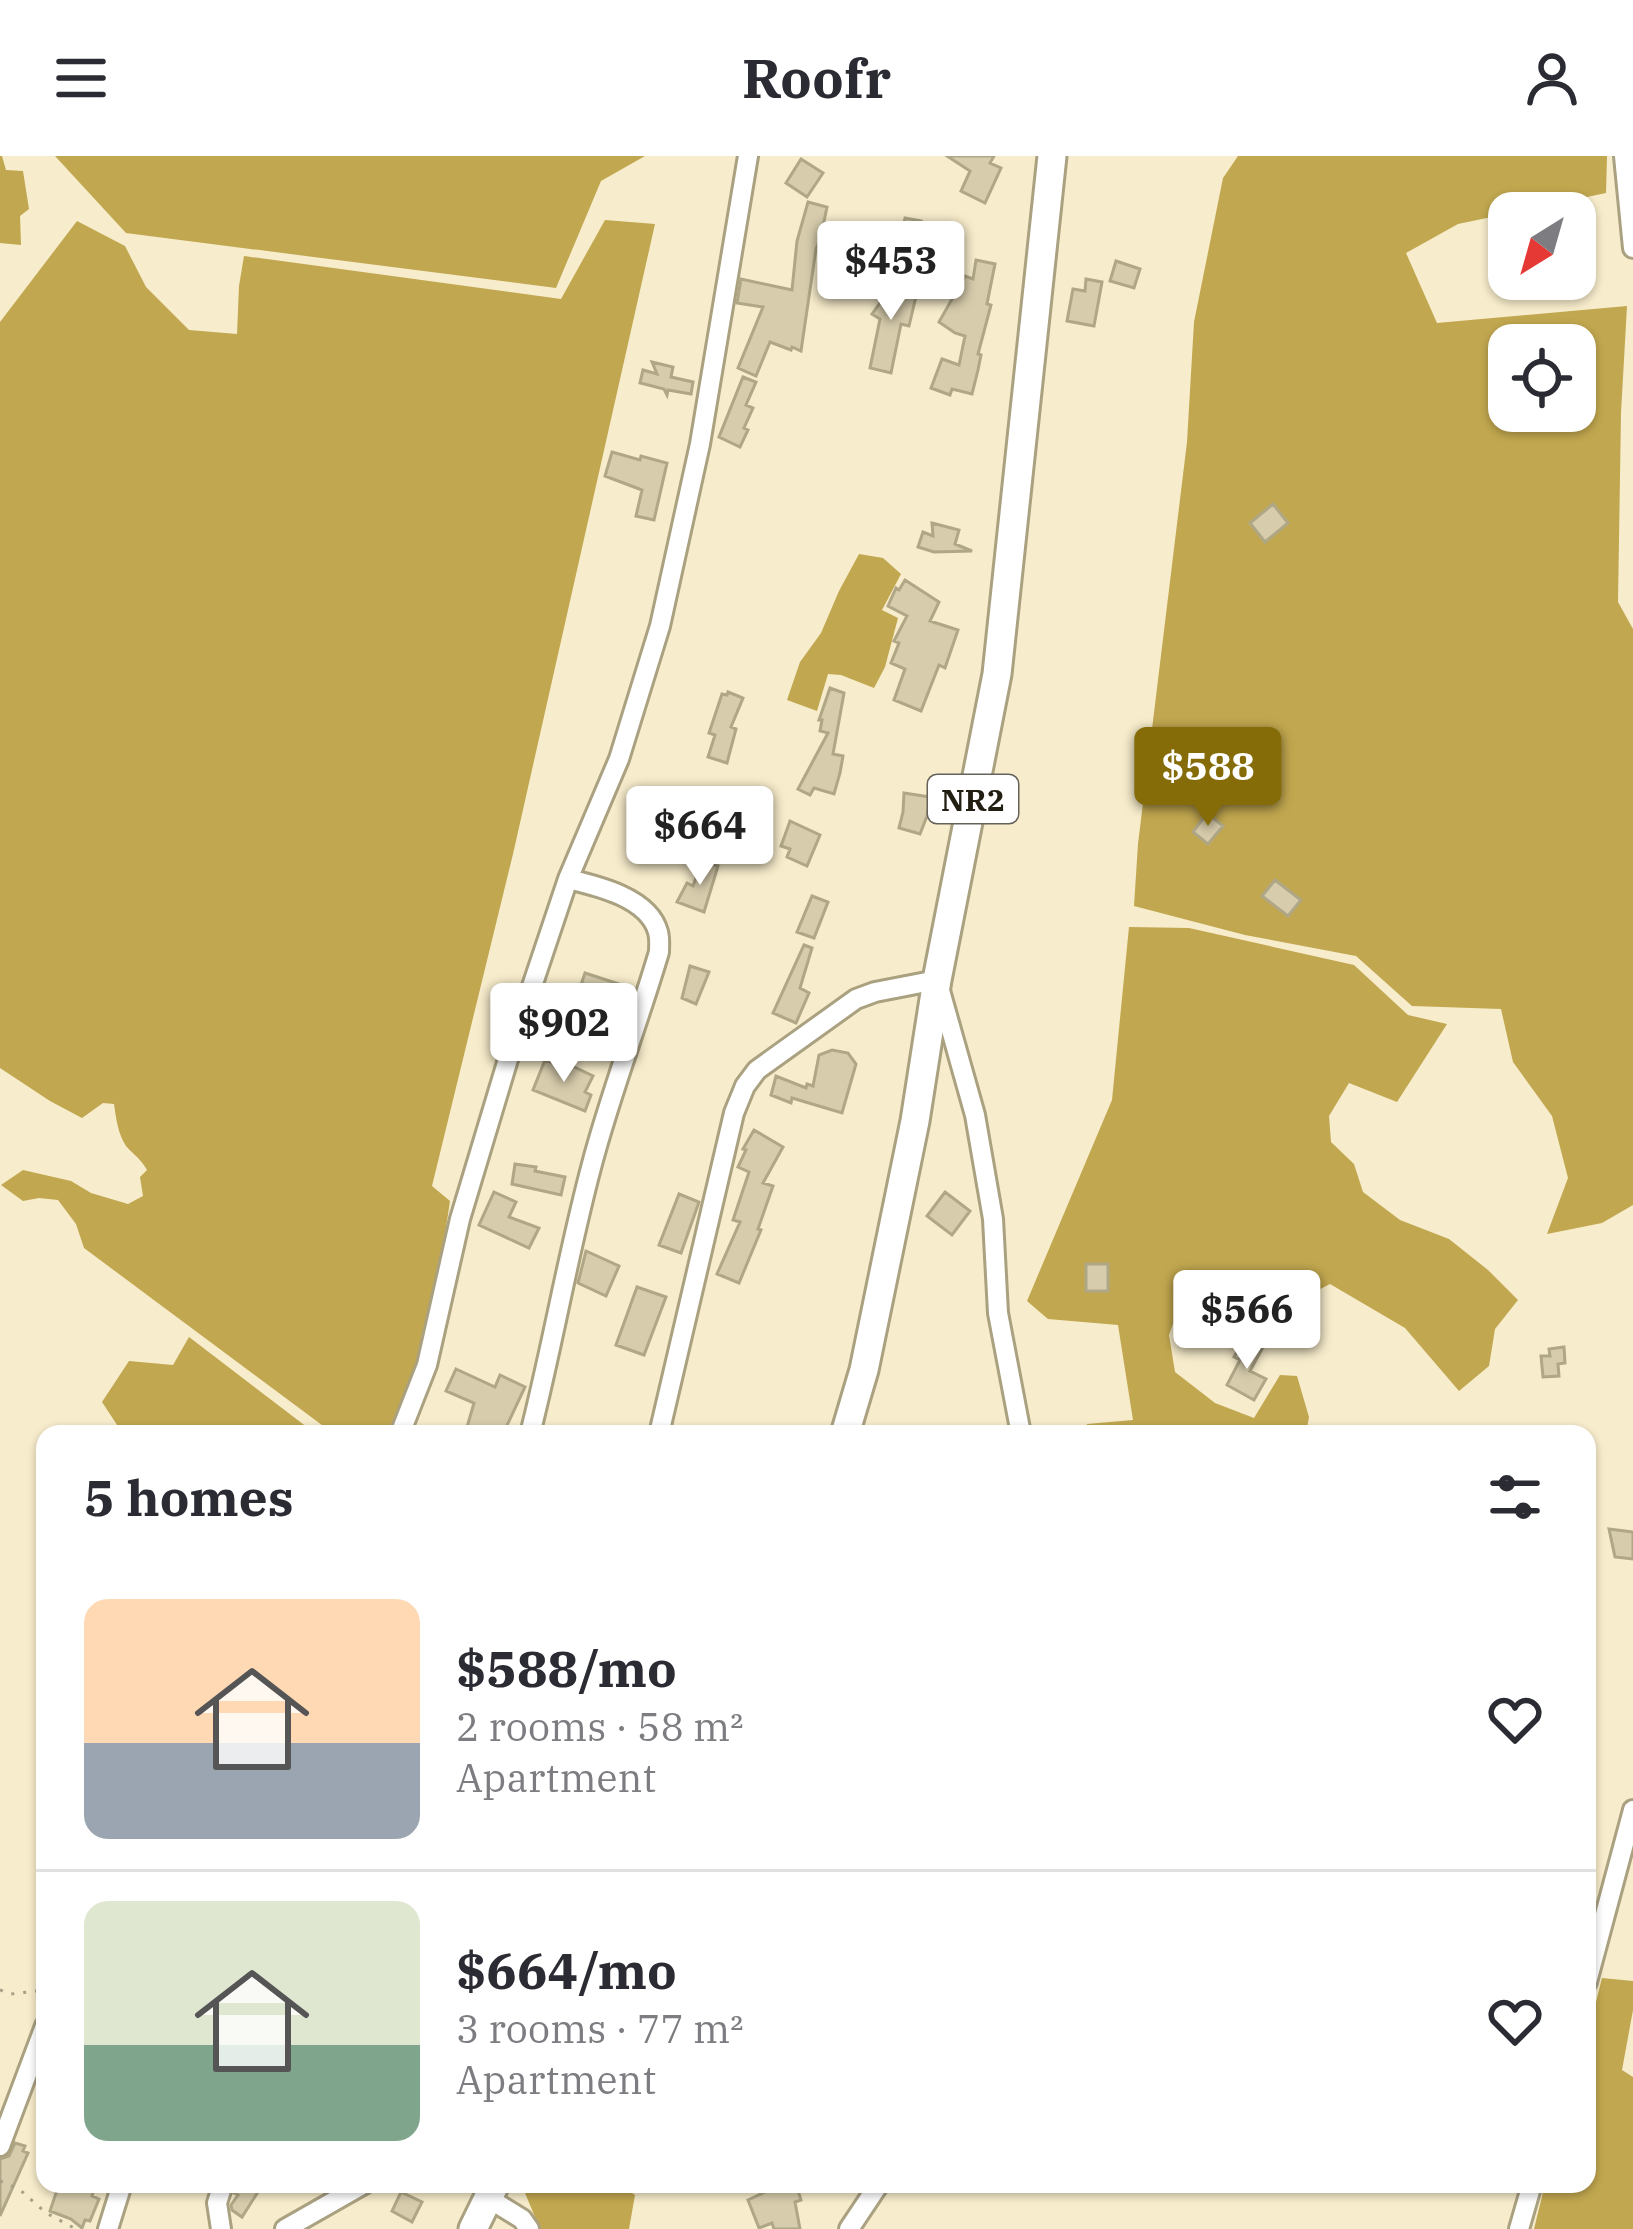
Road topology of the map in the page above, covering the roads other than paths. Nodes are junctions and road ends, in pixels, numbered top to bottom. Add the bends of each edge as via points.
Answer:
1 (748, 156) edge
2 (1052, 156) edge
3 (1624, 156) edge
4 (1633, 248) edge
5 (568, 879) junction
6 (937, 980) junction
7 (404, 1425) edge
8 (532, 1425) edge
9 (661, 1425) edge
10 (848, 1425) edge
11 (1019, 1425) edge
12 (1633, 1810) edge
13 (1596, 1948) edge
14 (36, 2050) edge
15 (0, 2146) edge
16 (119, 2193) edge
17 (220, 2193) edge
18 (348, 2193) edge
19 (490, 2193) edge
20 (493, 2193) edge
21 (873, 2193) edge
22 (1530, 2193) edge
23 (108, 2229) edge
24 (221, 2229) edge
25 (285, 2229) edge
26 (473, 2229) edge
27 (530, 2229) edge
28 (849, 2229) edge
29 (1520, 2229) edge

1 - 5 street via 660,626 619,759
2 - 6 highway, NR2 via 997,674
3 - 4 street
5 - 7 street
5 - 8 street via 639,906 658,931 659,952 593,1159
6 - 9 street via 856,999 745,1086
6 - 10 highway, NR2
6 - 11 street via 978,1136
12 - 13 street
14 - 15 street
16 - 23 street
17 - 24 street
18 - 25 street
19 - 26 highway
20 - 27 street
21 - 28 street
22 - 29 street

